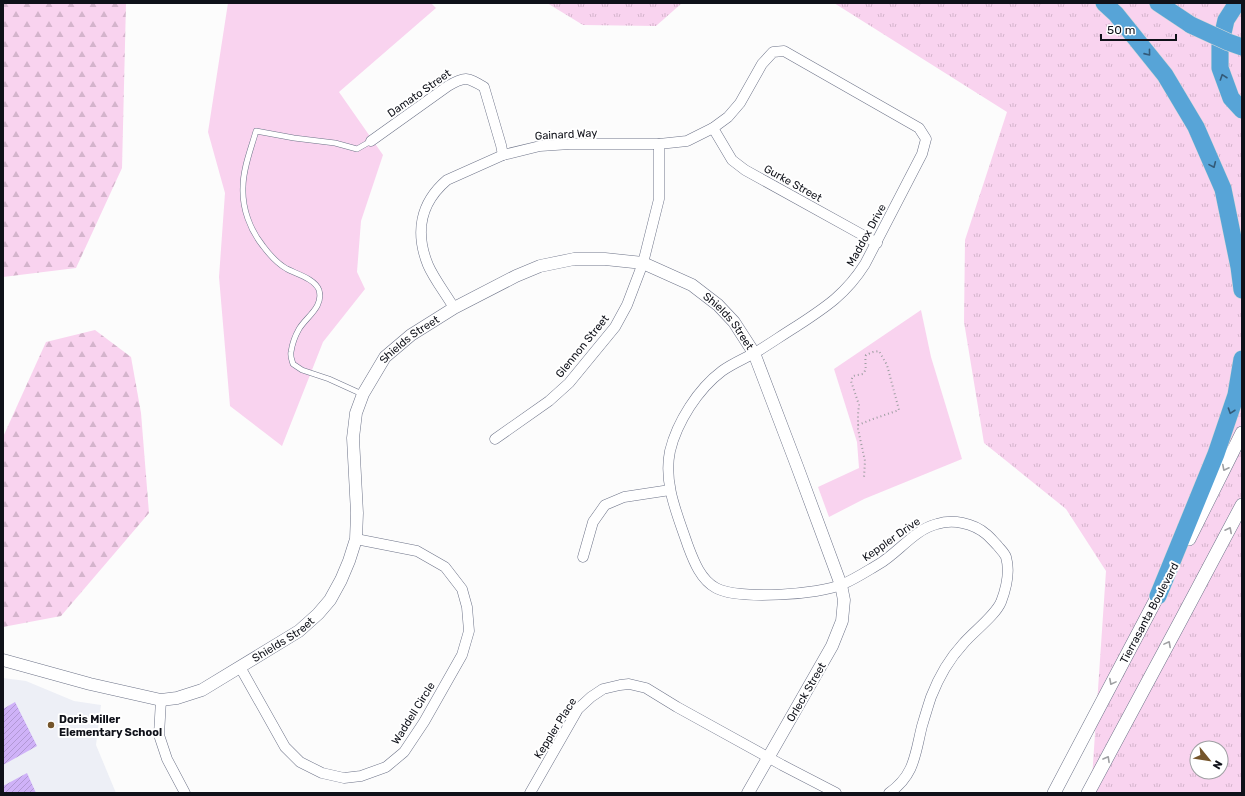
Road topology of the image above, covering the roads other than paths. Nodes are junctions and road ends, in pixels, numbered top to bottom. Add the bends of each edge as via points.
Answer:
1 (1104, 3) edge
2 (1158, 3) edge
3 (1237, 3) edge
4 (1242, 47) edge
5 (793, 56) joint
6 (1242, 110) edge
7 (713, 128) junction
8 (371, 141) joint
9 (659, 144) junction
10 (503, 155) junction
11 (876, 243) junction
12 (643, 263) junction
13 (1242, 290) edge
14 (454, 308) junction
15 (754, 353) junction
16 (1242, 359) edge
17 (363, 394) junction
18 (1242, 433) edge
19 (495, 439) dead end
20 (670, 490) junction
21 (1242, 504) edge
22 (356, 539) junction
23 (583, 557) dead end
24 (841, 585) junction
25 (1158, 596) junction
26 (3, 660) edge
27 (240, 667) junction
28 (161, 700) junction
29 (768, 757) junction
30 (185, 793) edge
31 (530, 793) edge
32 (748, 793) edge
33 (836, 793) edge
34 (889, 793) edge
35 (1054, 793) edge
36 (1088, 793) edge

1 -> 13 highway via 1116,14 1165,75 1196,127 1223,189
2 - 4 highway, bridge via 1191,25
6 -> 3 highway via 1231,98 1220,68 1220,46 1224,26
5 - 7 street, Gainard Way via 784,51 773,52 762,64 740,103 728,117
5 - 11 street, Maddox Drive via 919,128 926,139 922,154
7 - 9 street, Gainard Way via 687,141
7 - 11 street, Gurke Street via 732,160 745,170
8 - 10 street, Damato Street via 448,86 461,79 470,79 484,87
8 - 17 lane via 357,149 335,143 256,131 243,187 244,202 255,237 283,267 313,282 319,290 319,302 294,339 290,353 293,364
9 - 10 street, Gainard Way via 540,146
9 - 12 street, Glennon Street via 659,199
10 - 14 street, Gainard Way via 447,180 427,205 421,234 422,246 429,265
11 - 15 street, Maddox Drive via 856,278 829,305
12 - 14 street, Shields Street via 574,259 540,266
12 - 15 street, Shields Street via 692,286 718,305 734,322
12 - 19 street, Glennon Street via 627,305 615,327 569,383 549,401
14 - 17 street, Shields Street via 411,335 386,357
15 - 20 street, Maddox Drive via 722,371 696,396 678,428 670,452
15 - 24 street, Shields Street
16 -> 25 highway via 1236,395 1216,454
17 - 22 street, Shields Street via 356,413 353,438
18 -> 25 main road, Tierrasanta Boulevard
20 - 23 street via 624,497 605,505 593,522
20 - 24 street, Keppler Drive via 692,559 704,579 717,589 741,594 786,595
36 -> 21 main road
22 - 27 street, Shields Street via 341,580 330,600 318,614 299,631
22 - 27 street, Waddell Circle via 417,551 446,567 462,589 467,607 469,632 462,655 404,752 386,767 361,776 344,778 322,773 305,765 285,747
24 - 29 street, Orleck Street via 844,600 842,621 832,646
24 - 34 street, Keppler Drive via 881,563 927,527 939,523 955,522 975,527 986,534 1005,554 1006,583 998,609 961,645 949,661 932,695 914,761 905,778
25 -> 35 main road, Tierrasanta Boulevard
26 - 28 street, Shields Street
27 - 28 street, Shields Street via 202,690 178,698
28 - 30 street via 159,735 167,759
29 - 31 street, Keppler Place via 646,688 620,685 597,692 578,708
29 - 32 street, Orleck Street
29 - 33 street

